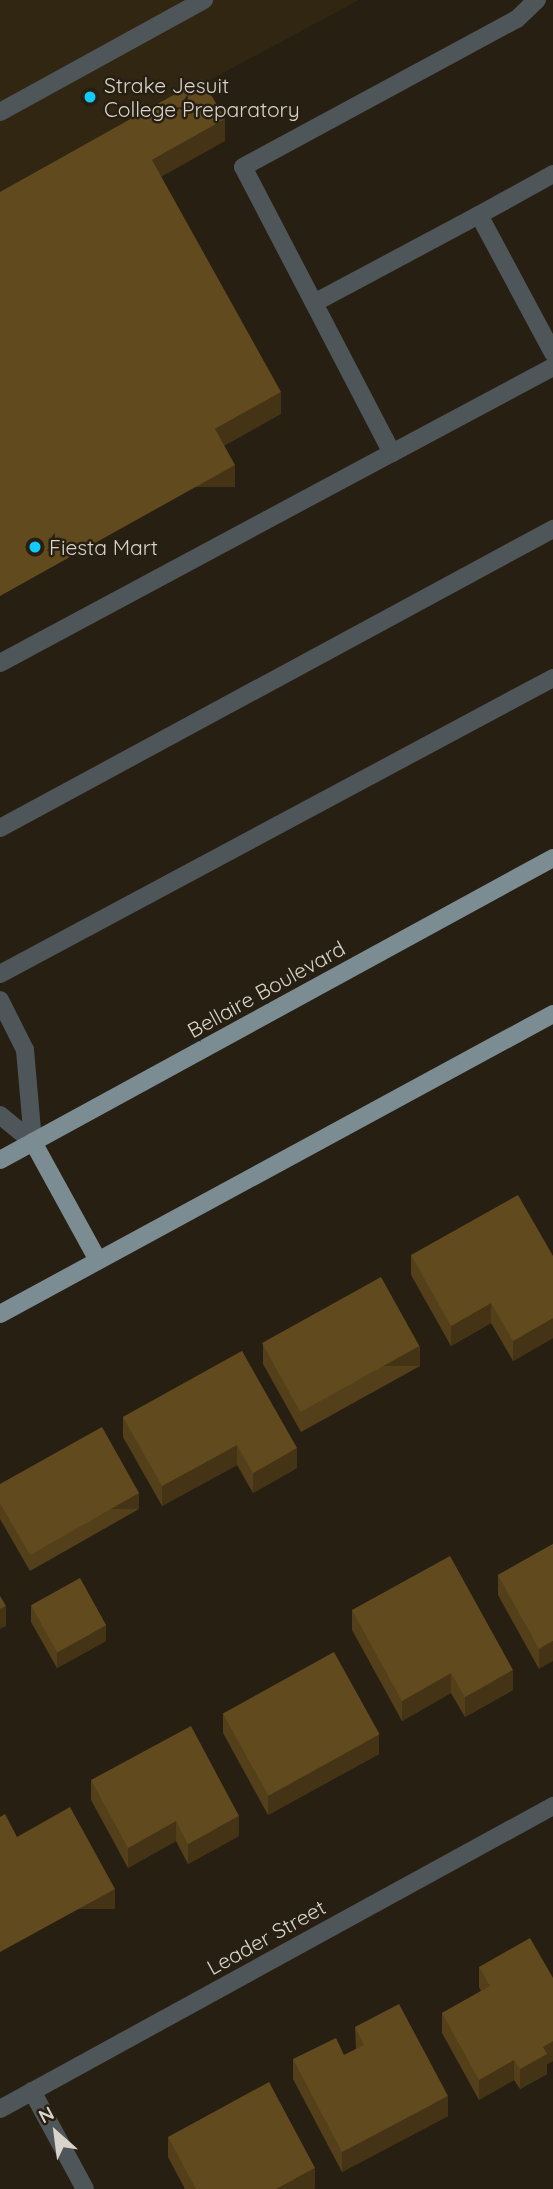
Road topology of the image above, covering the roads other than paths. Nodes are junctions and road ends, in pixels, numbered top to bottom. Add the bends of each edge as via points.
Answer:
1 (204, 0) edge
2 (537, 0) edge
3 (0, 112) edge
4 (553, 174) edge
5 (479, 215) junction
6 (314, 303) junction
7 (553, 353) edge
8 (553, 367) edge
9 (392, 453) junction
10 (553, 529) edge
11 (0, 663) edge
12 (553, 678) edge
13 (0, 828) edge
14 (553, 858) edge
15 (0, 974) edge
16 (0, 1000) edge
17 (553, 1014) edge
18 (0, 1115) edge
19 (33, 1142) junction
20 (0, 1160) edge
21 (99, 1260) junction
22 (0, 1314) edge
23 (553, 1806) edge
24 (32, 2091) junction
25 (0, 2109) edge
26 (85, 2189) edge

1 - 3 street
2 - 6 street via 517,19 243,167
4 - 5 street
5 - 6 street
5 - 7 street
6 - 9 street
8 - 9 street
9 - 11 street
10 - 13 street
12 - 15 street
14 - 19 main road, Bellaire Boulevard
16 - 19 street via 25,1050
17 - 21 main road
18 - 19 street
19 - 20 main road, Bellaire Boulevard
19 - 21 main road
21 - 22 main road
23 - 24 street, Leader Street
24 - 25 street, Leader Street
24 - 26 street

